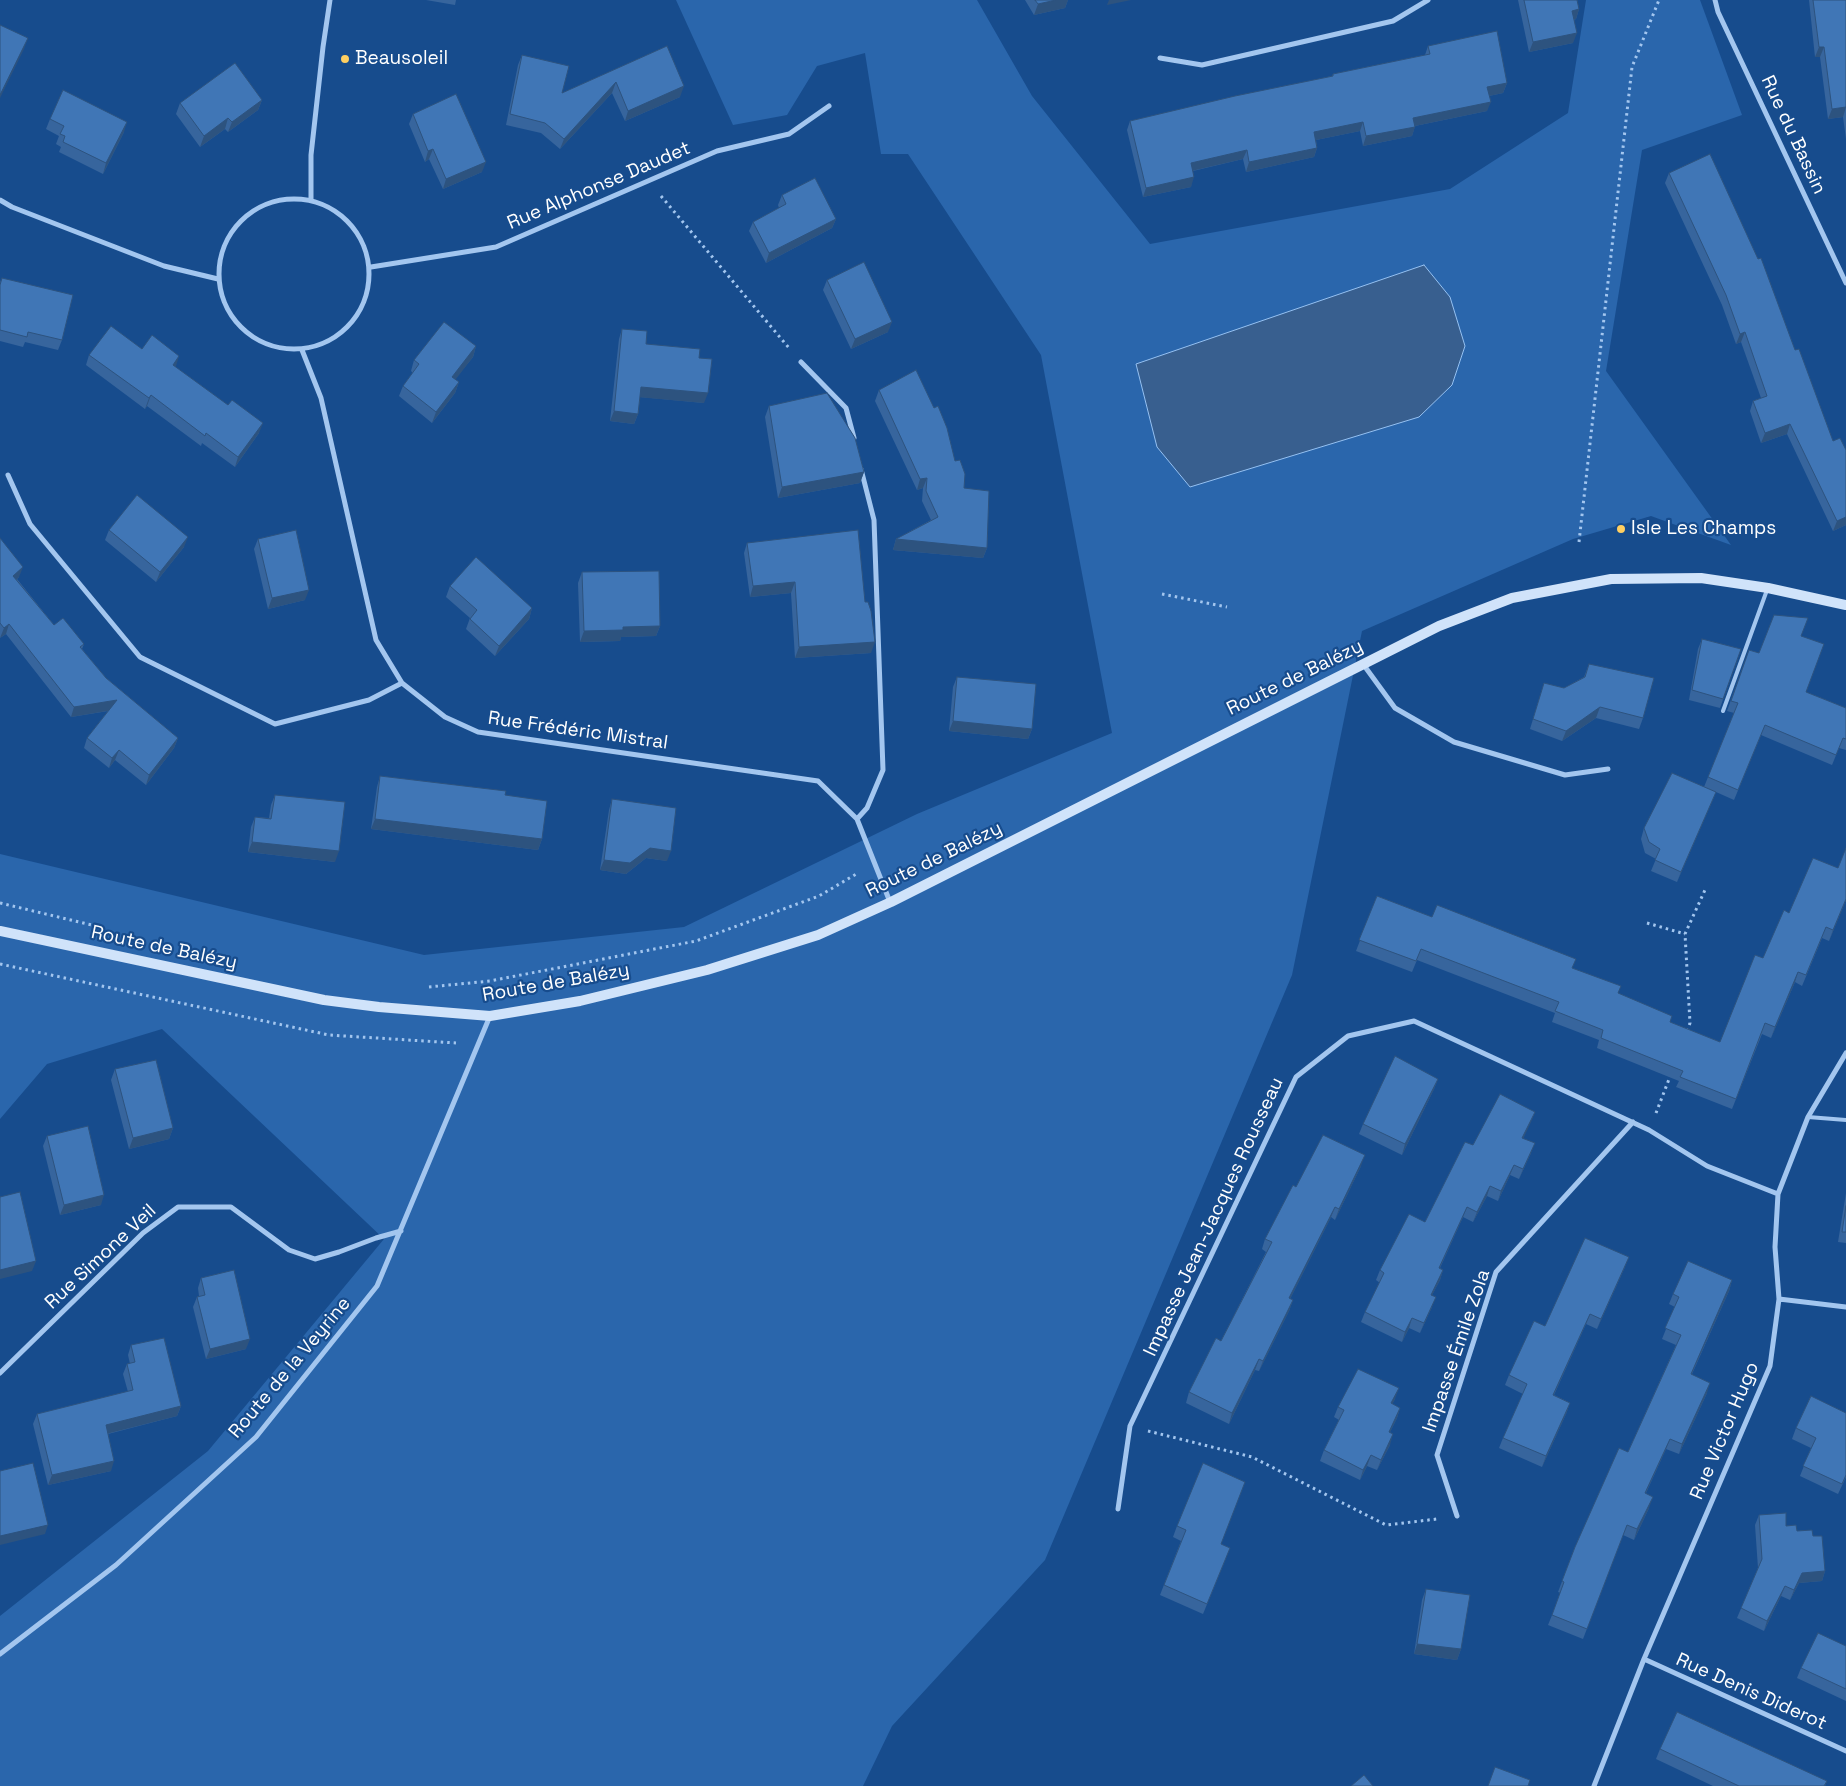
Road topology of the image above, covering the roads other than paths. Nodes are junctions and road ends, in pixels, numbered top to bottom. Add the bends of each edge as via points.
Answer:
1 (330, 0) edge
2 (1428, 0) edge
3 (1715, 0) edge
4 (1160, 58) dead end
5 (829, 106) dead end
6 (311, 199) junction
7 (0, 200) edge
8 (371, 266) junction
9 (218, 279) junction
10 (1846, 283) edge
11 (302, 350) junction
12 (801, 362) road end
13 (856, 445) edge
14 (860, 464) edge
15 (8, 475) dead end
16 (1768, 588) junction
17 (1846, 605) edge
18 (1363, 664) junction
19 (402, 683) junction
20 (1723, 711) edge
21 (1608, 769) dead end
22 (857, 819) junction
23 (891, 902) junction
24 (0, 931) edge
25 (490, 1016) junction
26 (1846, 1053) edge
27 (1808, 1117) junction
28 (1846, 1120) edge
29 (1633, 1122) junction
30 (1778, 1194) junction
31 (401, 1231) junction
32 (1779, 1299) junction
33 (1846, 1307) edge
34 (0, 1373) edge
35 (1118, 1509) dead end
36 (1457, 1516) road end
37 (0, 1654) edge
38 (1644, 1659) junction
39 (1846, 1751) edge
40 (1594, 1786) edge

1 - 6 street via 311,155
2 - 4 street via 1393,21 1202,65
3 - 10 street, Rue du Bassin
5 - 8 street, Rue Alphonse Daudet via 789,134 717,151 496,247
6 - 8 street via 353,223
6 - 9 street via 276,199 245,215 224,244
7 - 9 street via 164,266
8 - 11 street via 364,306 352,321 339,336
9 - 11 street via 231,317 262,343
11 - 19 street, Rue Frédéric Mistral via 321,398 376,640
12 - 13 street via 846,408
14 - 22 street via 874,520 883,770 867,808
15 - 19 street via 30,524 140,657 275,724 369,700
16 - 17 main road, Route de Balézy
16 - 18 main road, Route de Balézy via 1701,578 1589,582 1512,598 1438,626
16 - 20 lane
18 - 21 street via 1395,708 1454,742 1564,775
18 - 23 main road, Route de Balézy
19 - 22 street, Rue Frédéric Mistral via 444,717 478,732 818,781
22 - 23 street, Rue Frédéric Mistral
23 - 25 main road, Route de Balézy via 818,935 707,970 580,1001
24 - 25 main road, Route de Balézy via 324,1000
25 - 31 street, Route de la Veyrine
26 - 27 street, Rue Victor Hugo
27 - 28 lane
27 - 30 street, Rue Victor Hugo
29 - 30 street, Impasse Jean-Jacques Rousseau via 1707,1166
29 - 35 street, Impasse Jean-Jacques Rousseau via 1414,1021 1348,1036 1296,1077 1130,1426
29 - 36 street, Impasse Émile Zola via 1496,1272 1437,1455
30 - 32 street, Rue Victor Hugo via 1775,1247
31 - 34 street, Rue Simone Veil via 314,1259 289,1250 230,1207 178,1207 143,1233
31 - 37 street, Route de la Veyrine via 377,1286 256,1437 116,1566
32 - 33 street
32 - 38 street, Rue Victor Hugo via 1770,1366
38 - 39 street, Rue Denis Diderot
38 - 40 street, Rue Victor Hugo

